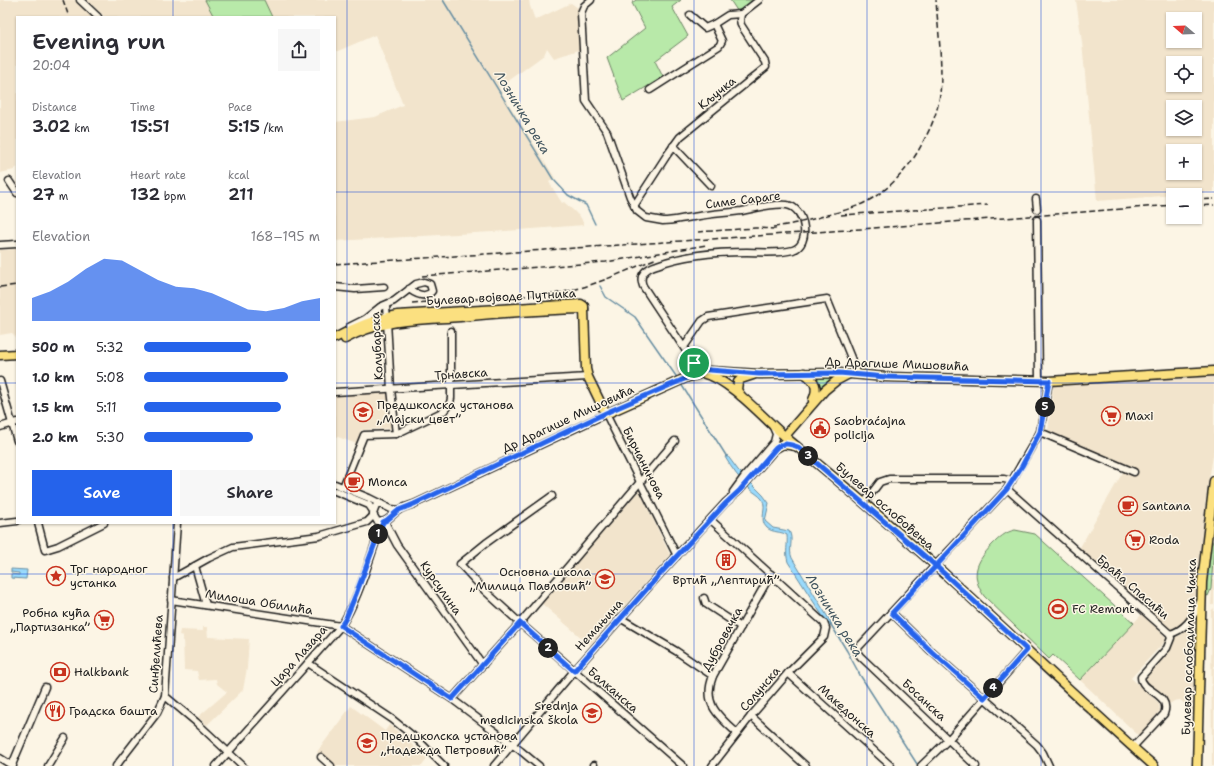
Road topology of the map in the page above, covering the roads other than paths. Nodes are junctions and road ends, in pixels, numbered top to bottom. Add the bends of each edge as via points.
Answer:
1 (80, 0) edge
2 (590, 0) edge
3 (760, 0) edge
4 (741, 14) junction
5 (690, 15) dead end
6 (97, 16) edge
7 (714, 24) junction
8 (650, 90) dead end
9 (673, 146) junction
10 (8, 181) dead end
11 (711, 186) dead end
12 (16, 192) edge
13 (1036, 200) dead end
14 (634, 206) junction
15 (1037, 209) dead end
16 (1037, 220) dead end
17 (16, 244) edge
18 (0, 245) edge
19 (336, 287) edge
20 (384, 287) dead end
21 (409, 289) dead end
22 (386, 305) junction
23 (584, 309) joint
24 (386, 320) junction
25 (451, 331) dead end
26 (336, 334) edge
27 (336, 337) edge
28 (336, 343) edge
29 (684, 347) junction
30 (16, 354) edge
31 (0, 355) edge
32 (16, 359) edge
33 (0, 360) edge
34 (694, 363) junction
35 (710, 370) junction
36 (1214, 370) edge
37 (804, 373) junction
38 (698, 374) junction
39 (757, 374) junction
40 (849, 374) junction
41 (858, 375) junction
42 (588, 376) junction
43 (0, 381) edge
44 (1039, 381) junction
45 (1049, 381) junction
46 (452, 385) junction
47 (391, 389) junction
48 (336, 392) edge
49 (741, 397) junction
50 (811, 405) junction
51 (606, 414) junction
52 (15, 422) edge
53 (795, 423) junction
54 (773, 426) junction
55 (0, 427) edge
56 (1040, 432) junction
57 (396, 434) junction
58 (785, 436) junction
59 (675, 441) dead end
60 (798, 447) junction
61 (776, 448) junction
62 (1134, 472) dead end
63 (1012, 481) junction
64 (1214, 481) edge
65 (640, 482) junction
66 (336, 484) edge
67 (343, 487) junction
68 (1007, 489) junction
69 (336, 491) edge
70 (552, 496) dead end
71 (726, 503) junction
72 (864, 503) junction
73 (381, 504) junction
74 (388, 507) junction
75 (399, 510) junction
76 (373, 514) junction
77 (711, 520) junction
78 (16, 521) edge
79 (386, 521) junction
80 (0, 522) edge
81 (38, 524) edge
82 (102, 524) edge
83 (177, 524) edge
84 (677, 556) junction
85 (195, 566) junction
86 (936, 566) junction
87 (771, 574) junction
88 (173, 578) junction
89 (704, 598) dead end
90 (171, 600) junction
91 (1201, 601) junction
92 (206, 606) junction
93 (892, 613) junction
94 (620, 618) junction
95 (520, 623) junction
96 (341, 626) junction
97 (741, 627) junction
98 (1170, 634) junction
99 (1027, 650) junction
100 (308, 663) junction
101 (483, 665) junction
102 (574, 671) junction
103 (788, 673) junction
104 (713, 676) junction
105 (45, 687) dead end
106 (166, 696) junction
107 (984, 698) junction
108 (452, 699) junction
109 (751, 716) junction
110 (737, 733) junction
111 (65, 738) dead end
112 (949, 739) junction
113 (512, 744) junction
114 (1198, 744) junction
115 (1133, 747) junction
116 (229, 752) junction
117 (321, 757) dead end
118 (0, 758) edge
119 (13, 766) edge
120 (48, 766) edge
121 (116, 766) edge
122 (216, 766) edge
123 (243, 766) edge
124 (331, 766) edge
125 (444, 766) edge
126 (494, 766) edge
127 (539, 766) edge
128 (682, 766) edge
129 (712, 766) edge
130 (806, 766) edge
131 (890, 766) edge
132 (921, 766) edge
133 (976, 766) edge
134 (1049, 766) edge
135 (1154, 766) edge
136 (1190, 766) edge
137 (1197, 766) edge

1 - 6 street
2 - 14 street, Симе Сараге via 581,13 586,101 607,132
3 - 4 street
4 - 7 street via 728,15
4 - 9 street, Кључка via 742,25 766,67 680,137
5 - 7 street via 705,28
7 - 8 street via 722,41 720,46
9 - 11 street
9 - 14 street, Кључка
10 - 12 street
13 - 15 street
14 - 29 street, Симе Сараге via 646,218 663,221 782,205 795,208 801,215 803,240 795,250 684,256 653,266 644,272 641,278 643,286
16 - 44 street
17 - 18 street
19 - 20 street
21 - 22 street
22 - 24 street, Колубарска
22 - 26 street
23 - 24 main road, Булевар војводе Путника
23 - 42 main road, Бирчанинова
24 - 27 main road, Булевар војводе Путника via 352,328
24 - 28 main road, Булевар војводе Путника
24 - 47 street, Колубарска
25 - 46 street
29 - 34 street, Симе Сараге
29 - 41 street via 702,321 708,317 827,300
30 - 31 main road
32 - 33 main road
34 - 35 street via 702,369
34 - 38 street, Симе Сараге
35 - 38 main road, Др Драгише Мишовића
35 - 39 main road, Др Драгише Мишовића
36 - 45 main road, Др Драгише Мишовића
37 - 39 main road, Др Драгише Мишовића
37 - 40 main road, Др Драгише Мишовића
37 - 50 main road via 816,386
38 - 49 main road, Булевар ослобођења via 718,378
38 - 51 main road, Др Драгише Мишовића
39 - 49 main road via 738,382 737,390
40 - 41 main road, Др Драгише Мишовића
40 - 50 main road, Немањина via 830,385
41 - 44 main road, Др Драгише Мишовића
42 - 46 street, Трнавска
42 - 51 main road, Бирчанинова
43 - 52 street
44 - 45 main road, Др Драгише Мишовића
45 - 56 street
46 - 47 street, Трнавска
46 - 57 street via 450,403 444,411
47 - 48 street, Трнавска
47 - 57 street, Колубарска
49 - 54 main road, Булевар ослобођења
50 - 53 main road, Немањина
51 - 65 street, Бирчанинова
51 - 75 street, Др Драгише Мишовића
52 - 55 street
53 - 54 main road via 782,428
53 - 58 main road, Немањина
53 - 60 main road via 793,433
54 - 58 main road, Булевар ослобођења
54 - 71 street, Немањина via 776,434 774,442
56 - 62 street
56 - 63 street
57 - 67 street via 364,435
58 - 60 main road, Булевар ослобођења
58 - 61 street, Немањина
59 - 65 street
60 - 61 main road via 786,444
60 - 72 main road, Булевар ослобођења
61 - 71 street, Немањина
63 - 68 street
63 - 72 street via 889,479 880,482
64 - 91 main road, Булевар ослободилаца Чачка via 1202,572
65 - 84 street, Бирчанинова
65 - 95 street
66 - 67 street
67 - 73 street
68 - 86 street
68 - 98 street, Браћа Спасићи
69 - 76 street via 365,503
70 - 95 street, Балканска via 460,564
71 - 77 street, Немањина
72 - 86 main road, Булевар ослобођења
73 - 74 street
73 - 76 street via 376,506
74 - 75 street
74 - 79 street via 390,512
75 - 79 street, Др Драгише Мишовића
76 - 79 street via 377,521
76 - 85 street via 367,522 319,536 233,547
77 - 84 street, Немањина
77 - 87 street
78 - 80 street
79 - 96 street, Цара Лазара
79 - 101 street, Курсулина via 397,545
81 - 82 street via 45,550
83 - 88 street, Синђелићева
84 - 94 street, Немањина
85 - 88 street
85 - 92 street
86 - 93 street
86 - 99 main road, Булевар ослобођења
87 - 97 street, Дубровачка
87 - 103 street, Солунска via 824,623 826,629 824,637
88 - 90 street, Синђелићева
89 - 97 street via 706,604
90 - 92 street, Милоша Обилића
90 - 106 street, Синђелићева
91 - 98 street via 1187,624 1178,632
91 - 114 main road, Булевар ослободилаца Чачка
92 - 96 street, Милоша Обилића
93 - 107 street
93 - 112 street, Босанска via 856,650
94 - 102 street, Немањина
94 - 104 street
95 - 101 street
95 - 102 street, Балканска
96 - 100 street, Цара Лазара
96 - 108 street, Милоша Обилића
97 - 104 street, Дубровачка
98 - 115 street, Браћа Спасићи via 1171,638 1166,648 1141,677 1142,682 1163,699 1166,709
99 - 107 street
99 - 115 main road, Булевар ослобођења
100 - 116 street, Цара Лазара
100 - 125 street via 392,719
101 - 108 street
102 - 113 street, Немањина
102 - 128 street, Балканска
103 - 109 street, Солунска
103 - 131 street, Македонска
104 - 110 street, Дубровачка via 709,696 713,708
105 - 119 street
106 - 116 street
106 - 121 street, Синђелићева via 157,713
107 - 112 street
107 - 134 street via 1037,745
108 - 113 street, Милоша Обилића
109 - 110 street, Солунска
109 - 130 street
110 - 129 street, Солунска
111 - 120 street
112 - 132 street
112 - 133 street, Босанска
113 - 126 street, Немањина
113 - 127 street, Милоша Обилића
114 - 136 main road
114 - 137 main road, Булевар ослободилаца Чачка
115 - 135 main road, Булевар ослобођења
116 - 122 street, Цара Лазара
116 - 123 street
117 - 124 street
118 - 119 street

